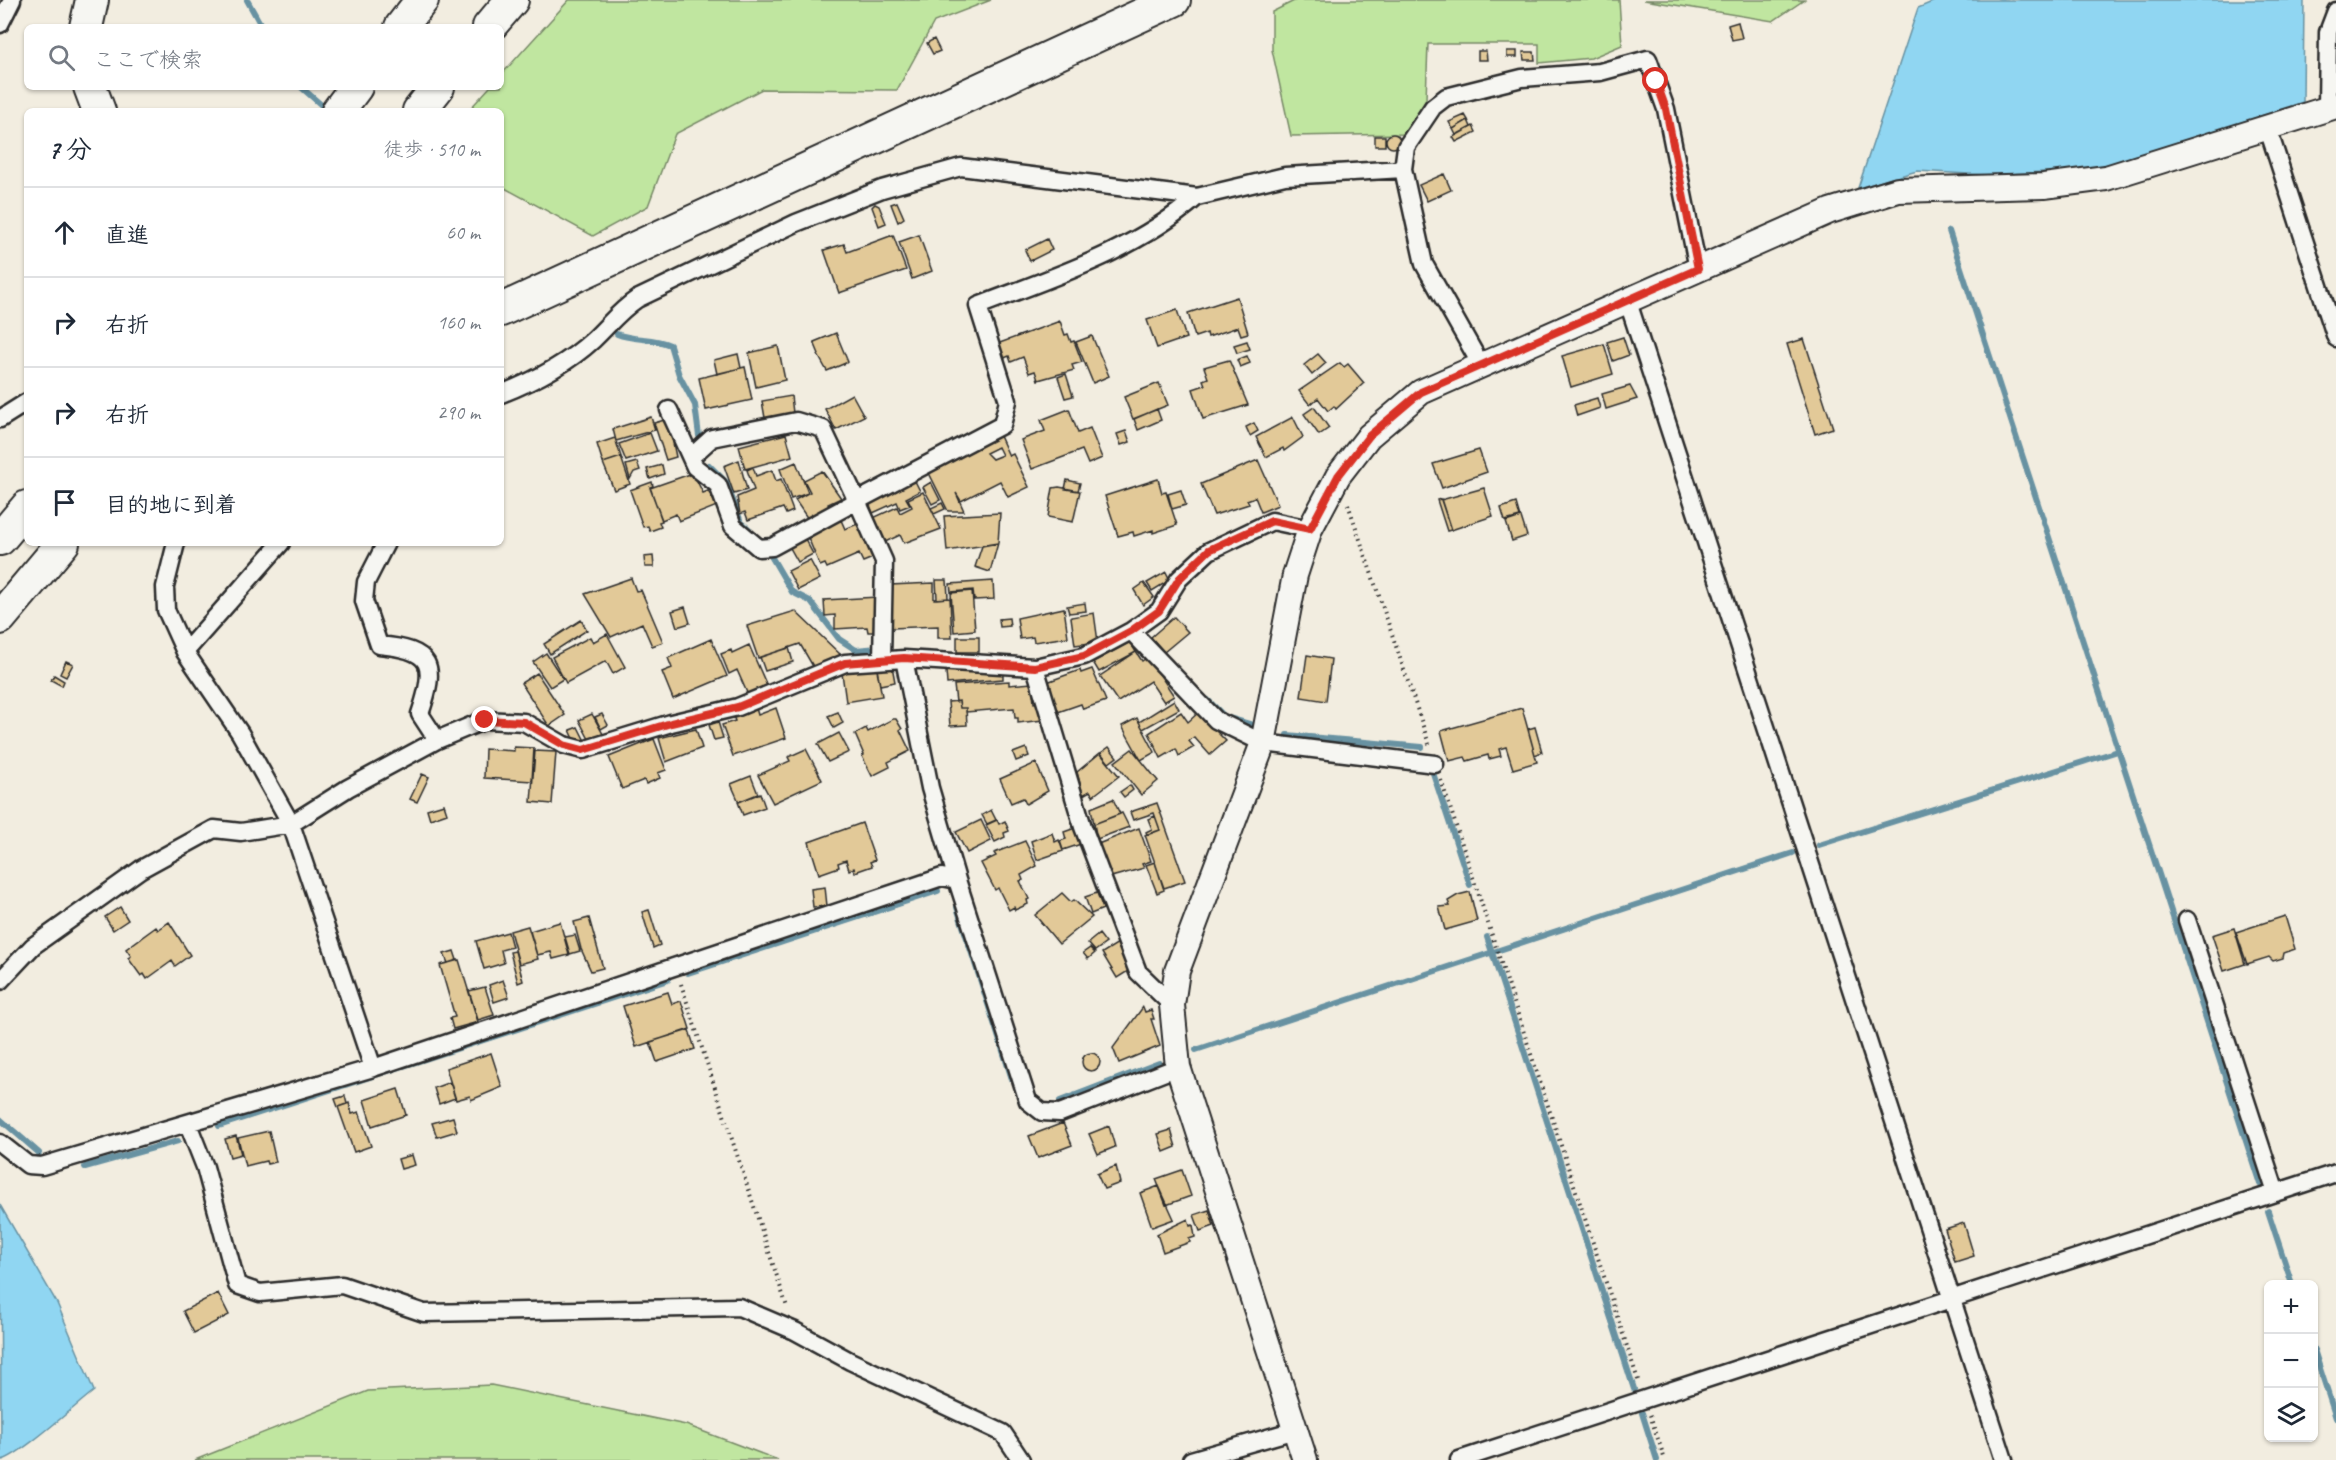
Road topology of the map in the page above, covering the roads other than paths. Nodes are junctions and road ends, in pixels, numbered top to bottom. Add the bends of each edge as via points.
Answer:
1 (12, 0) edge
2 (92, 0) edge
3 (512, 0) edge
4 (1174, 0) edge
5 (2336, 11) edge
6 (0, 24) edge
7 (87, 24) edge
8 (492, 24) edge
9 (91, 90) edge
10 (354, 90) edge
11 (436, 90) edge
12 (2331, 107) edge
13 (98, 108) edge
14 (340, 108) edge
15 (421, 108) edge
16 (2268, 129) junction
17 (1403, 169) junction
18 (1197, 197) junction
19 (1698, 269) junction
20 (1627, 299) junction
21 (504, 309) edge
22 (2336, 338) edge
23 (1481, 365) junction
24 (504, 393) edge
25 (24, 404) edge
26 (669, 411) dead end
27 (0, 419) edge
28 (691, 457) junction
29 (857, 501) junction
30 (24, 511) edge
31 (1310, 529) junction
32 (0, 539) edge
33 (60, 546) edge
34 (175, 546) edge
35 (278, 546) edge
36 (384, 546) edge
37 (0, 618) edge
38 (1131, 631) junction
39 (185, 652) junction
40 (904, 658) junction
41 (882, 660) junction
42 (1035, 667) junction
43 (437, 740) junction
44 (1263, 743) junction
45 (1435, 764) road end
46 (291, 824) junction
47 (957, 880) junction
48 (2187, 920) dead end
49 (0, 981) edge
50 (1172, 1005) junction
51 (1178, 1067) junction
52 (373, 1068) junction
53 (188, 1124) junction
54 (0, 1143) edge
55 (2336, 1173) edge
56 (2276, 1193) junction
57 (1952, 1300) junction
58 (1295, 1430) junction
59 (1021, 1460) edge
60 (1191, 1460) edge
61 (1305, 1460) edge
62 (1459, 1460) edge
63 (2004, 1460) edge

1 - 6 street
2 - 7 highway
3 - 8 highway
4 - 21 highway
5 - 12 street via 2328,32
9 - 13 highway
10 - 14 highway
11 - 15 highway
12 - 16 street
16 - 19 street via 2106,178 2044,186 1898,190 1830,211
16 - 22 street
17 - 18 street via 1285,176
17 - 19 street via 1406,147 1432,107 1446,97 1522,78 1599,72 1648,59 1666,109
17 - 23 street via 1424,264
18 - 24 street via 961,167 882,189 796,223 637,299 569,359
18 - 29 street via 1174,217 1109,256 978,306 1008,400 1002,425
19 - 20 street
20 - 23 street
20 - 57 street
23 - 31 street via 1421,392 1369,436 1338,476
25 - 27 street
26 - 28 street
28 - 29 street via 712,438 796,421 824,429
28 - 29 street via 695,466 718,486 734,526 759,548 772,547
29 - 41 street via 884,561
30 - 32 highway
31 - 38 street via 1272,521 1209,550 1179,579 1159,611
31 - 44 street via 1295,575
33 - 37 highway
34 - 39 street via 165,587 166,610
35 - 39 street
36 - 43 street via 366,582 364,601 379,645 419,652 427,664 428,690 420,714
38 - 42 street via 1084,656
38 - 44 street via 1216,720
39 - 46 street via 240,733
40 - 41 street
40 - 42 street
40 - 47 street via 930,788
41 - 43 street via 845,663 738,707 583,750 564,745 524,722 485,720
42 - 50 street via 1083,827 1138,972
43 - 46 street
44 - 45 street
44 - 50 street via 1177,971
46 - 49 street via 241,832 214,829 141,869 33,946
46 - 52 street
47 - 51 street via 1029,1101 1042,1112 1060,1113
47 - 52 street via 942,877
48 - 56 street
50 - 51 street
51 - 58 street
52 - 53 street
53 - 54 street via 42,1166 28,1165
53 - 59 street via 205,1167 237,1285 260,1293 342,1285 424,1313 739,1307 1003,1433
55 - 56 street
56 - 57 street
57 - 62 street
57 - 63 street
58 - 60 street
58 - 61 street

